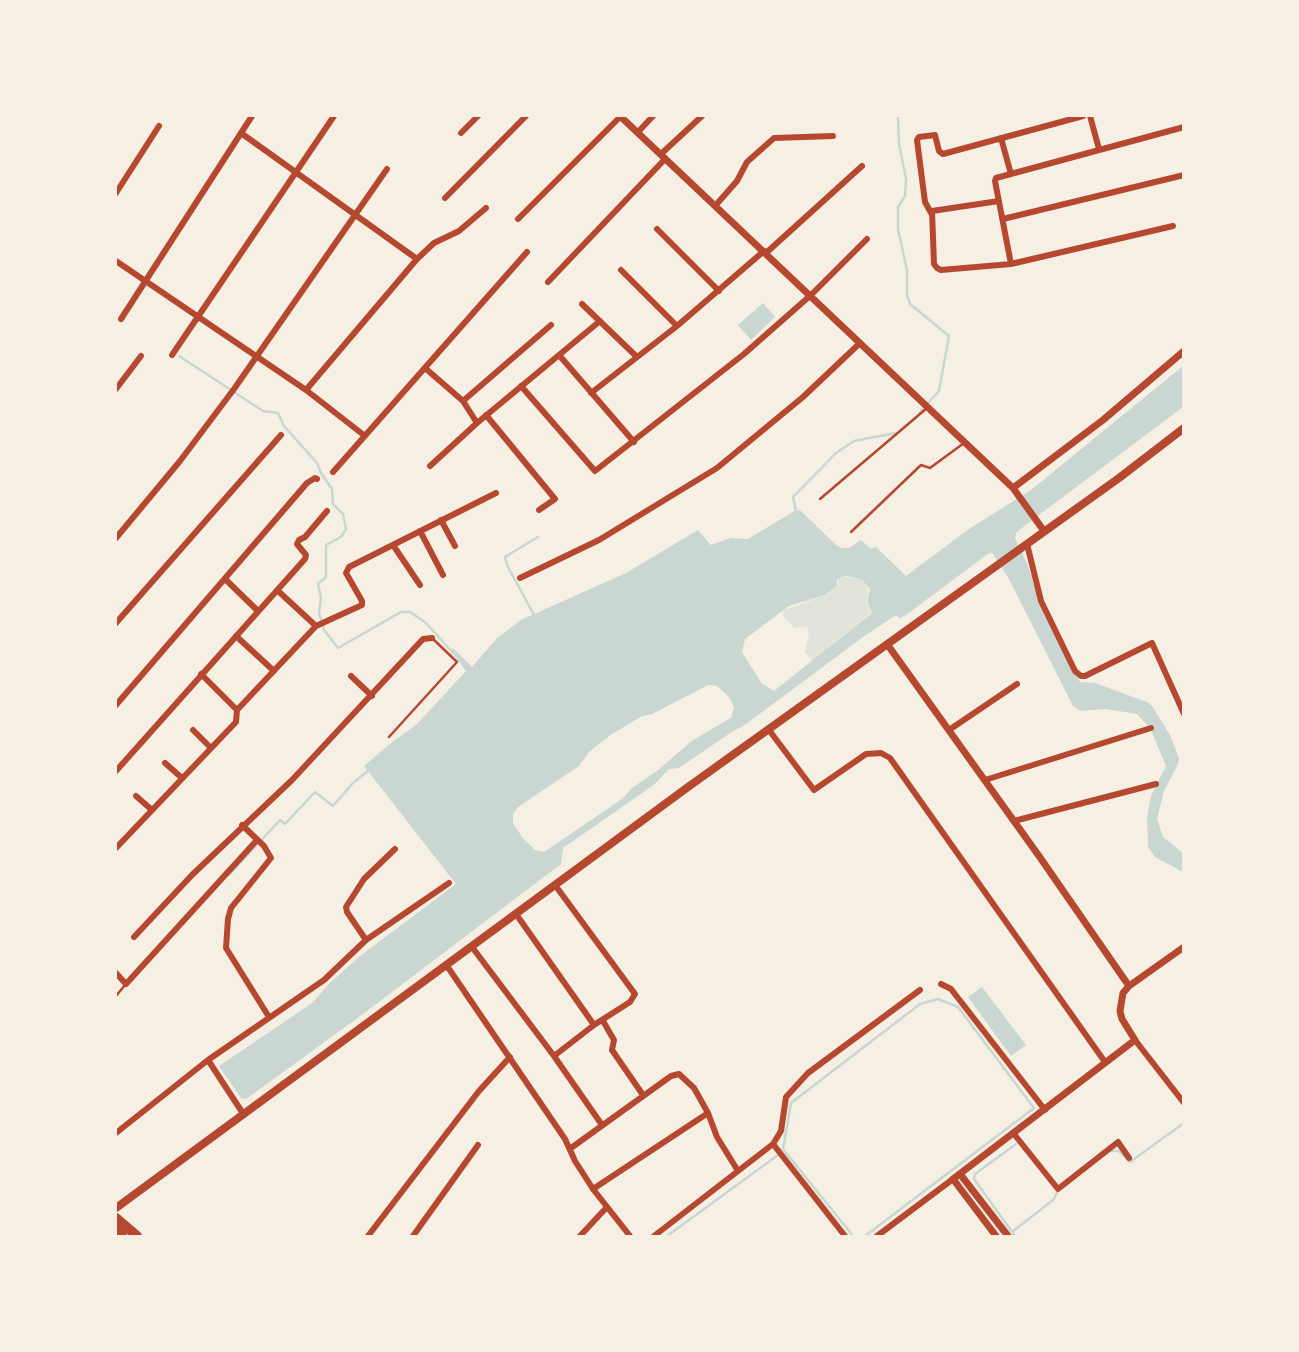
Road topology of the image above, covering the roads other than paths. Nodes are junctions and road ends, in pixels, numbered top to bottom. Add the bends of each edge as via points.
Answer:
1 (253, 116) edge
2 (334, 116) edge
3 (478, 116) edge
4 (526, 116) edge
5 (621, 116) edge
6 (653, 116) edge
7 (702, 116) edge
8 (1083, 116) edge
9 (1090, 116) edge
10 (159, 126) dead end
11 (1184, 127) edge
12 (638, 132) junction
13 (241, 133) junction
14 (461, 133) dead end
15 (833, 136) dead end
16 (1001, 138) junction
17 (1099, 149) junction
18 (663, 157) junction
19 (862, 166) dead end
20 (387, 169) dead end
21 (296, 172) junction
22 (1011, 174) junction
23 (1184, 175) edge
24 (116, 193) edge
25 (444, 198) dead end
26 (999, 201) junction
27 (715, 206) junction
28 (486, 208) dead end
29 (355, 213) junction
30 (931, 213) junction
31 (518, 219) dead end
32 (1003, 219) junction
33 (1174, 226) dead end
34 (657, 229) dead end
35 (867, 239) dead end
36 (765, 252) junction
37 (527, 253) dead end
38 (416, 259) junction
39 (116, 261) edge
40 (1011, 264) junction
41 (621, 270) dead end
42 (145, 281) junction
43 (548, 282) dead end
44 (719, 291) junction
45 (811, 295) junction
46 (582, 304) dead end
47 (200, 316) junction
48 (121, 319) dead end
49 (600, 321) junction
50 (551, 325) dead end
51 (677, 326) junction
52 (860, 343) junction
53 (1184, 351) edge
54 (172, 355) dead end
55 (559, 355) junction
56 (141, 356) dead end
57 (258, 357) junction
58 (637, 357) junction
59 (425, 368) junction
60 (521, 386) junction
61 (116, 388) edge
62 (306, 390) junction
63 (591, 393) junction
64 (463, 401) junction
65 (927, 408) junction
66 (486, 415) junction
67 (477, 423) junction
68 (1184, 428) edge
69 (281, 435) dead end
70 (365, 436) junction
71 (634, 442) junction
72 (964, 443) junction
73 (430, 466) dead end
74 (333, 472) dead end
75 (317, 479) dead end
76 (1014, 490) junction
77 (496, 494) dead end
78 (820, 499) dead end
79 (538, 510) dead end
80 (327, 511) dead end
81 (441, 520) junction
82 (1042, 528) junction
83 (420, 531) junction
84 (851, 532) dead end
85 (116, 538) edge
86 (393, 545) junction
87 (1025, 545) junction
88 (454, 546) dead end
89 (443, 575) dead end
90 (225, 579) junction
91 (520, 579) dead end
92 (420, 585) dead end
93 (277, 590) junction
94 (258, 611) junction
95 (116, 623) edge
96 (320, 625) junction
97 (236, 636) junction
98 (432, 638) joint
99 (887, 644) junction
100 (274, 671) junction
101 (201, 674) junction
102 (351, 676) dead end
103 (1017, 684) dead end
104 (372, 696) junction
105 (116, 705) edge
106 (237, 710) junction
107 (1184, 714) edge
108 (1151, 729) dead end
109 (193, 730) dead end
110 (769, 730) junction
111 (949, 730) junction
112 (389, 737) dead end
113 (211, 748) junction
114 (165, 763) dead end
115 (116, 772) edge
116 (182, 778) junction
117 (985, 780) junction
118 (1156, 784) dead end
119 (136, 796) dead end
120 (152, 810) junction
121 (1014, 821) junction
122 (242, 825) junction
123 (260, 843) junction
124 (116, 848) edge
125 (395, 849) dead end
126 (449, 883) dead end
127 (555, 885) junction
128 (516, 915) junction
129 (134, 937) dead end
130 (366, 940) junction
131 (472, 947) junction
132 (1184, 947) edge
133 (446, 966) junction
134 (116, 973) edge
135 (126, 984) junction
136 (941, 984) dead end
137 (1129, 986) junction
138 (920, 990) dead end
139 (116, 996) edge
140 (269, 1017) junction
141 (603, 1021) junction
142 (594, 1026) junction
143 (1135, 1040) junction
144 (554, 1056) junction
145 (510, 1057) junction
146 (208, 1060) junction
147 (1105, 1062) junction
148 (643, 1095) junction
149 (1184, 1103) edge
150 (1045, 1110) junction
151 (708, 1113) junction
152 (244, 1115) junction
153 (602, 1125) junction
154 (116, 1133) edge
155 (1014, 1133) junction
156 (773, 1144) junction
157 (478, 1145) dead end
158 (571, 1148) junction
159 (1129, 1157) dead end
160 (738, 1171) junction
161 (956, 1176) junction
162 (593, 1189) junction
163 (607, 1207) junction
164 (116, 1209) edge
165 (116, 1218) edge
166 (116, 1230) edge
167 (122, 1237) edge
168 (137, 1237) edge
169 (368, 1237) edge
170 (413, 1237) edge
171 (580, 1237) edge
172 (630, 1237) edge
173 (654, 1237) edge
174 (845, 1237) edge
175 (877, 1237) edge
176 (996, 1237) edge
177 (1007, 1237) edge

1 - 13 street
2 - 21 street
3 - 14 street
4 - 25 street
5 - 12 street
5 - 31 street
6 - 12 street
7 - 18 street
8 - 16 street
9 - 17 street
10 - 24 street
11 - 17 street
12 - 18 street
13 - 21 street
13 - 42 street
15 - 27 street via 771,140 747,162
16 - 22 street
16 - 30 street via 943,154 936,135 919,137 925,202
17 - 22 street
18 - 27 street
18 - 43 street
19 - 36 street
20 - 29 street
21 - 29 street
21 - 47 street
22 - 26 street via 995,181
23 - 32 street
26 - 30 street via 936,208
26 - 32 street
27 - 36 street
28 - 38 street
29 - 38 street
29 - 57 street
30 - 40 street via 937,268
32 - 40 street
33 - 40 street
34 - 44 street
35 - 45 street
36 - 44 street
36 - 45 street
37 - 59 street
38 - 62 street
39 - 42 street
41 - 51 street
42 - 47 street
42 - 48 street
44 - 51 street
45 - 52 street
45 - 71 street
46 - 49 street
47 - 54 street
47 - 57 street
49 - 55 street
49 - 58 street
50 - 64 street
51 - 58 street
52 - 65 street
52 - 91 street via 738,452 675,496
53 - 76 street
55 - 60 street
55 - 63 street
56 - 61 street
57 - 62 street
57 - 85 street
58 - 63 street
59 - 64 street
59 - 70 street
60 - 66 street
60 - 71 street via 595,471
62 - 70 street
63 - 71 street
64 - 67 street
65 - 72 street
65 - 78 lane
66 - 67 street
66 - 79 street via 555,499
67 - 73 street
68 - 82 main road
69 - 95 street
70 - 74 street
72 - 76 street
72 - 84 lane via 930,468 921,466
75 - 90 street via 307,483
76 - 82 street
77 - 81 street
80 - 93 street via 299,540 305,559
81 - 83 street
81 - 88 street
82 - 87 main road
83 - 86 street
83 - 89 street
86 - 92 street
86 - 96 street via 347,569 362,605
87 - 99 main road
87 - 107 street via 1041,601 1075,671 1085,676 1152,643
90 - 94 street
90 - 105 street
93 - 94 street
93 - 96 street
94 - 97 street
96 - 100 street
97 - 100 street
97 - 101 street
98 - 104 street via 423,639
98 - 112 lane via 457,662
99 - 110 main road
99 - 111 street
100 - 106 street
101 - 106 street
101 - 115 street
102 - 104 street
103 - 111 street
104 - 122 street
106 - 113 street via 237,720
108 - 117 street
109 - 113 street
110 - 127 main road
110 - 147 street via 814,790 866,754 890,758
111 - 117 street
113 - 116 street
114 - 116 street
116 - 120 street
117 - 121 street
118 - 121 street
119 - 120 street
120 - 124 street
121 - 137 street
122 - 123 street
122 - 129 street
123 - 135 street
123 - 140 street via 270,860 231,908 226,948
125 - 130 street via 348,900 347,912
126 - 130 street
127 - 128 main road
127 - 141 street via 634,992 630,1002
128 - 131 main road
128 - 142 street
130 - 140 street via 324,980
131 - 133 main road
131 - 144 street
132 - 137 street
133 - 145 street
133 - 152 main road
134 - 135 street
135 - 139 lane
136 - 150 street via 951,989
137 - 143 street via 1120,1010
138 - 156 street via 793,1087
140 - 146 street
141 - 142 street
141 - 148 street via 614,1040 612,1049
142 - 144 street
143 - 147 street
143 - 149 street
144 - 153 street
145 - 158 street
145 - 169 street
146 - 152 street
146 - 154 street
147 - 150 street
148 - 151 street via 679,1074 694,1088
148 - 153 street
150 - 155 street
151 - 160 street
151 - 162 street
152 - 164 main road
153 - 158 street
155 - 159 street via 1058,1189 1118,1142
155 - 161 street
156 - 160 street
156 - 174 street
157 - 170 street
158 - 162 street
160 - 173 street
161 - 175 street
161 - 176 street
161 - 177 street
162 - 163 street
163 - 171 street
163 - 172 street
165 - 168 highway
166 - 167 highway

